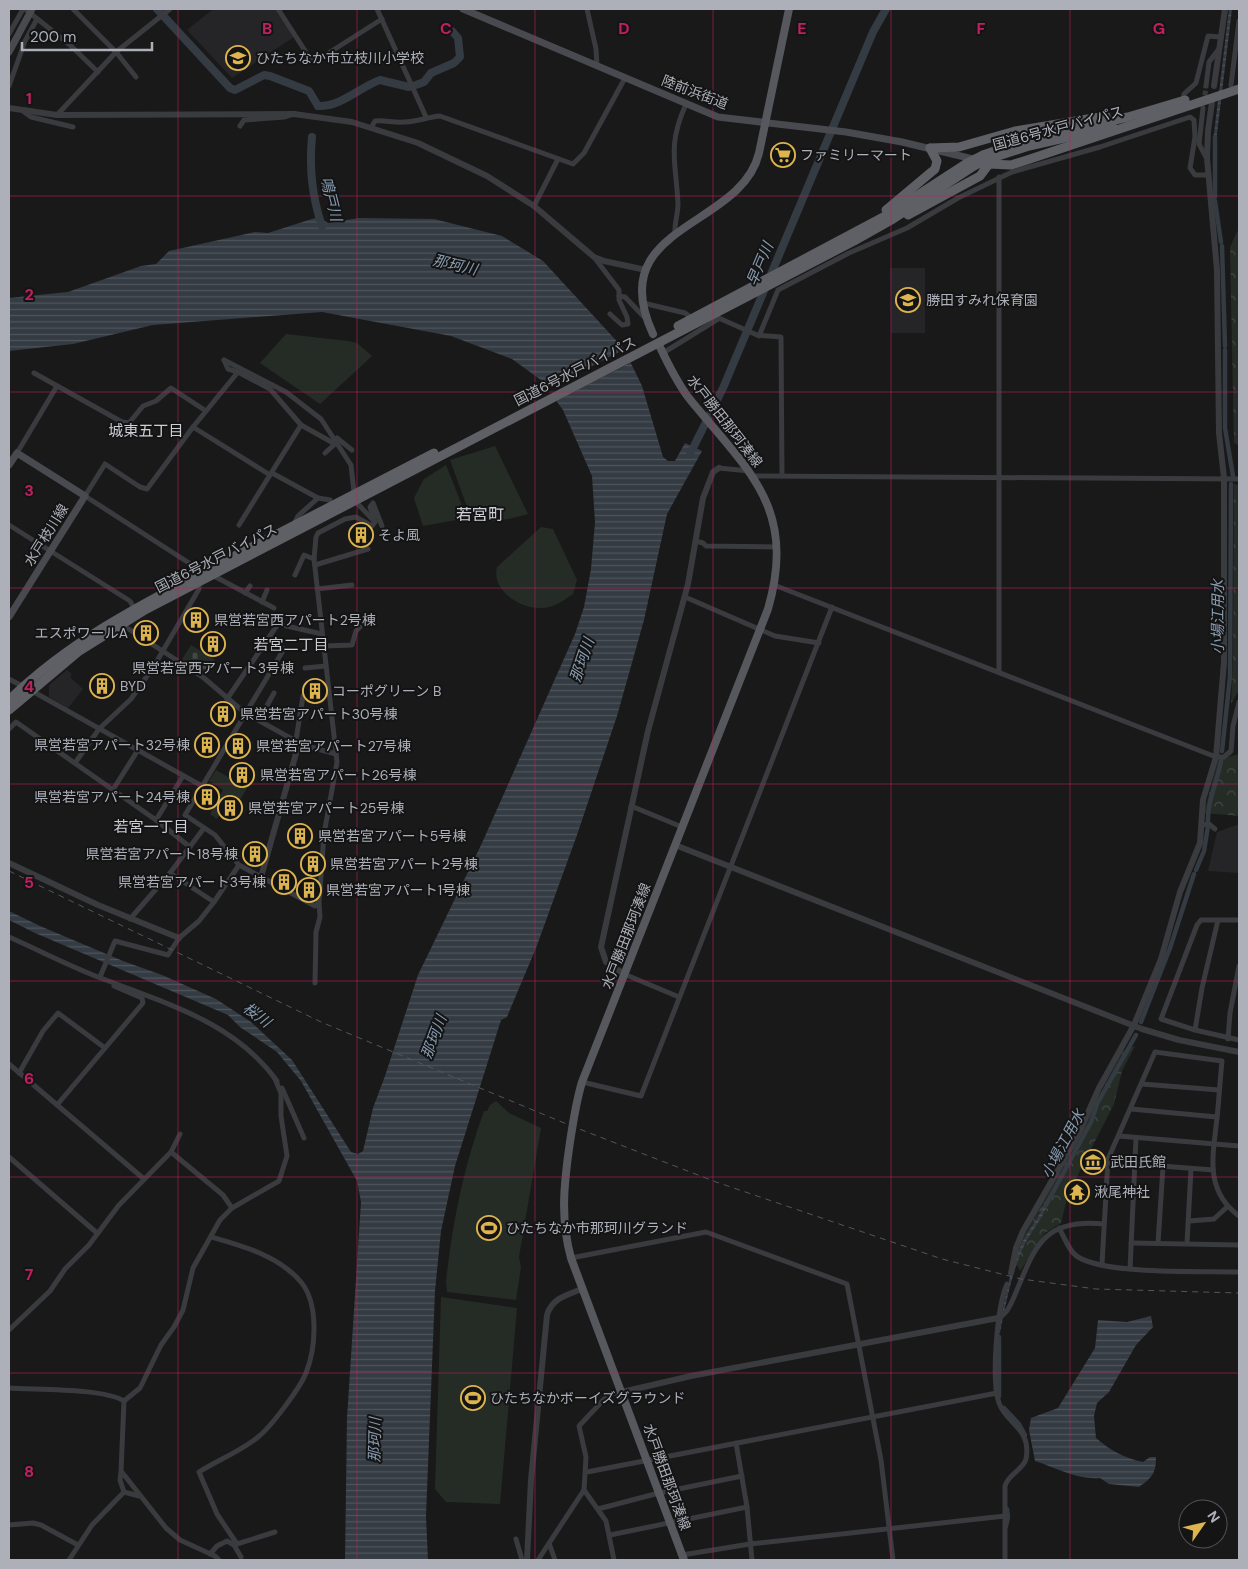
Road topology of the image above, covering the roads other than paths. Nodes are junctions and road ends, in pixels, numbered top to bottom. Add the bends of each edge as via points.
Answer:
1 (73, 9) edge
2 (170, 9) edge
3 (278, 9) edge
4 (377, 9) edge
5 (462, 9) edge
6 (586, 9) edge
7 (789, 9) edge
8 (1225, 9) edge
9 (28, 10) edge
10 (382, 19) junction
11 (37, 20) junction
12 (1239, 21) edge
13 (9, 34) edge
14 (1220, 37) junction
15 (1237, 44) edge
16 (1218, 49) junction
17 (9, 52) edge
18 (116, 52) junction
19 (596, 66) junction
20 (98, 72) junction
21 (136, 77) dead end
22 (625, 78) junction
23 (9, 86) edge
24 (1206, 86) tunnel mouth
25 (1214, 86) tunnel mouth
26 (1236, 86) edge
27 (1212, 102) tunnel mouth
28 (686, 104) junction
29 (1180, 104) junction
30 (1168, 105) junction
31 (9, 108) edge
32 (1203, 108) tunnel mouth
33 (24, 112) junction
34 (294, 114) junction
35 (57, 115) junction
36 (426, 117) junction
37 (764, 124) junction
38 (240, 126) dead end
39 (73, 127) dead end
40 (371, 128) junction
41 (930, 148) junction
42 (1207, 157) junction
43 (558, 159) junction
44 (987, 163) junction
45 (1011, 168) junction
46 (1208, 175) junction
47 (999, 177) junction
48 (990, 182) junction
49 (534, 206) junction
50 (675, 234) junction
51 (855, 237) junction
52 (594, 257) junction
53 (646, 270) junction
54 (783, 274) junction
55 (619, 296) junction
56 (642, 302) junction
57 (610, 314) dead end
58 (715, 317) junction
59 (692, 318) junction
60 (646, 319) junction
61 (653, 334) dead end
62 (758, 336) junction
63 (646, 346) junction
64 (661, 350) joint
65 (238, 372) junction
66 (34, 373) dead end
67 (57, 386) junction
68 (206, 411) junction
69 (301, 425) junction
70 (193, 427) junction
71 (334, 436) junction
72 (337, 444) junction
73 (352, 450) dead end
74 (325, 452) dead end
75 (17, 453) junction
76 (9, 465) edge
77 (719, 468) joint
78 (751, 473) junction
79 (271, 474) junction
80 (782, 476) junction
81 (999, 476) junction
82 (1224, 478) junction
83 (1239, 479) edge
84 (85, 496) junction
85 (355, 497) junction
86 (318, 498) junction
87 (330, 500) dead end
88 (348, 512) dead end
89 (352, 518) junction
90 (375, 522) junction
91 (9, 524) edge
92 (294, 524) junction
93 (239, 525) dead end
94 (382, 526) dead end
95 (695, 541) junction
96 (776, 547) junction
97 (368, 549) dead end
98 (50, 551) junction
99 (315, 562) junction
100 (208, 575) junction
101 (295, 575) dead end
102 (198, 582) junction
103 (352, 585) dead end
104 (250, 586) dead end
105 (774, 586) junction
106 (317, 589) junction
107 (268, 590) dead end
108 (245, 593) junction
109 (685, 597) junction
110 (262, 602) junction
111 (832, 607) junction
112 (134, 608) junction
113 (274, 608) dead end
114 (9, 617) edge
115 (120, 624) junction
116 (360, 627) dead end
117 (760, 629) junction
118 (322, 634) junction
119 (268, 639) junction
120 (819, 643) junction
121 (324, 646) junction
122 (162, 652) junction
123 (326, 666) junction
124 (305, 668) dead end
125 (999, 672) junction
126 (9, 679) edge
127 (27, 688) junction
128 (274, 693) dead end
129 (303, 696) dead end
130 (227, 699) junction
131 (9, 700) edge
132 (1239, 702) edge
133 (9, 710) edge
134 (245, 713) junction
135 (258, 720) junction
136 (9, 729) edge
137 (99, 729) junction
138 (297, 742) junction
139 (138, 750) junction
140 (336, 754) junction
141 (1216, 757) junction
142 (75, 763) junction
143 (184, 776) junction
144 (202, 786) junction
145 (114, 788) dead end
146 (631, 806) junction
147 (156, 820) junction
148 (1202, 825) junction
149 (682, 827) junction
150 (204, 828) junction
151 (1215, 829) dead end
152 (675, 845) junction
153 (190, 847) junction
154 (9, 863) edge
155 (239, 865) junction
156 (730, 867) junction
157 (170, 873) junction
158 (260, 877) junction
159 (214, 902) junction
160 (319, 903) junction
161 (130, 919) junction
162 (1218, 920) junction
163 (1239, 920) edge
164 (9, 937) edge
165 (179, 938) junction
166 (1239, 966) edge
167 (624, 974) junction
168 (101, 977) junction
169 (315, 983) dead end
170 (680, 997) junction
171 (1134, 1025) junction
172 (1195, 1030) junction
173 (1228, 1039) junction
174 (1239, 1040) edge
175 (105, 1048) junction
176 (1239, 1052) edge
177 (9, 1064) edge
178 (19, 1073) junction
179 (275, 1079) junction
180 (582, 1082) junction
181 (1142, 1084) junction
182 (1219, 1090) junction
183 (57, 1105) junction
184 (1131, 1109) junction
185 (1217, 1117) junction
186 (180, 1134) dead end
187 (1119, 1136) junction
188 (304, 1138) dead end
189 (1136, 1138) junction
190 (1214, 1144) junction
191 (1239, 1146) edge
192 (171, 1152) junction
193 (9, 1157) edge
194 (1136, 1164) junction
195 (1163, 1167) junction
196 (1191, 1169) junction
197 (1213, 1170) junction
198 (144, 1179) junction
199 (1227, 1207) junction
200 (232, 1208) junction
201 (1239, 1216) edge
202 (1189, 1221) junction
203 (1104, 1224) junction
204 (1059, 1228) junction
205 (97, 1233) junction
206 (211, 1237) junction
207 (1158, 1242) junction
208 (1132, 1243) junction
209 (1187, 1243) junction
210 (1239, 1245) edge
211 (570, 1258) junction
212 (1102, 1264) junction
213 (1130, 1269) junction
214 (1239, 1272) edge
215 (1011, 1273) dead end
216 (1007, 1284) dead end
217 (582, 1289) junction
218 (998, 1318) junction
219 (9, 1330) edge
220 (859, 1344) junction
221 (9, 1388) edge
222 (622, 1392) junction
223 (997, 1393) junction
224 (124, 1401) junction
225 (874, 1417) junction
226 (736, 1443) junction
227 (647, 1460) junction
228 (121, 1471) junction
229 (587, 1472) junction
230 (742, 1476) junction
231 (584, 1490) junction
232 (124, 1492) junction
233 (659, 1493) junction
234 (139, 1496) junction
235 (746, 1506) junction
236 (598, 1509) junction
237 (1005, 1516) junction
238 (670, 1522) junction
239 (9, 1525) edge
240 (890, 1528) junction
241 (275, 1532) dead end
242 (610, 1535) junction
243 (516, 1539) dead end
244 (549, 1543) junction
245 (750, 1544) junction
246 (78, 1545) junction
247 (210, 1554) junction
248 (241, 1557) dead end
249 (683, 1557) edge
250 (69, 1560) edge
251 (219, 1560) edge
252 (522, 1560) edge
253 (527, 1560) edge
254 (538, 1560) edge
255 (555, 1560) edge
256 (614, 1560) edge
257 (752, 1560) edge
258 (893, 1560) edge
259 (1005, 1560) edge

1 - 18 street
2 - 18 street
3 - 10 street via 311,60 316,61
4 - 10 street
5 - 19 main road, 陸前浜街道
6 - 19 street via 596,49
7 - 37 main road
8 - 14 street
9 - 11 street
9 - 13 street
9 - 17 main road
10 - 36 street
11 - 20 street
11 - 23 street via 24,41
12 - 15 street
14 - 16 street
14 - 29 street via 1208,36 1196,83 1184,94
15 - 26 street
16 - 24 street via 1208,66
16 - 25 street
18 - 20 street
18 - 21 street
19 - 22 main road, 陸前浜街道
20 - 35 street
22 - 28 main road, 陸前浜街道
22 - 43 street via 578,162 574,164
26 - 29 highway
27 - 42 street
28 - 37 main road, 陸前浜街道 via 724,119
28 - 50 street via 674,144 678,203
29 - 30 highway
29 - 44 highway, 国道6号水戸バイパス via 1120,126 1029,146
29 - 45 highway via 1132,127
30 - 41 highway via 1022,130 959,147
30 - 44 highway, 国道6号水戸バイパス via 1022,141
31 - 33 street
32 - 42 street via 1200,144
33 - 35 street
33 - 39 street via 31,117
34 - 35 street
34 - 38 street via 244,120
34 - 40 street via 340,119
36 - 40 street via 405,122 375,121
36 - 43 street via 440,116
37 - 41 main road, 陸前浜街道 via 844,132
37 - 50 main road via 758,158 745,182
40 - 49 street via 418,143 466,165
41 - 44 main road, 陸前浜街道
41 - 51 highway via 937,161 935,169
42 - 46 street
43 - 49 street
44 - 45 highway
44 - 48 street
44 - 51 highway via 894,223
44 - 51 highway, 国道6号水戸バイパス, bridge via 971,164 893,220
45 - 46 street via 1100,147 1190,117 1194,120 1194,137 1190,168 1194,175
45 - 47 street
46 - 82 street via 1218,270 1219,433
47 - 48 street
47 - 81 street
48 - 62 street via 907,228 849,253 778,290
49 - 52 street
50 - 53 main road via 657,250
51 - 54 highway, 国道6号水戸バイパス
52 - 53 street
52 - 55 street via 619,290
53 - 56 main road
54 - 58 highway, 国道6号水戸バイパス
54 - 59 highway, 国道6号水戸バイパス
55 - 57 street via 628,324 622,325
55 - 60 street via 625,297
56 - 59 street via 685,313
56 - 60 main road
58 - 62 street
58 - 63 highway, 国道6号水戸バイパス
58 - 64 street
59 - 63 highway, 国道6号水戸バイパス
60 - 61 main road
62 - 80 street via 781,337
63 - 85 highway, 国道6号水戸バイパス
64 - 78 main road, 水戸勝田那珂湊線 via 682,388
65 - 68 street
65 - 69 street via 270,389
65 - 71 street via 225,366 224,360 301,401
66 - 67 street
67 - 68 street via 122,422 129,423 143,406 156,401 170,388
67 - 75 street
68 - 70 street
69 - 72 street
69 - 79 street
70 - 79 street
70 - 84 street via 147,489 105,464
71 - 72 street
71 - 73 street
72 - 74 street
72 - 85 street via 351,465
75 - 76 main road
75 - 84 main road, 水戸枝川線
77 - 78 street
77 - 95 street via 713,472 703,498
78 - 80 street
78 - 96 main road, 水戸勝田那珂湊線 via 769,509
79 - 86 street
79 - 93 street
80 - 81 street
81 - 82 street
81 - 125 street
82 - 83 street
82 - 141 street via 1224,662
84 - 98 main road, 水戸枝川線
84 - 100 street
85 - 90 street
85 - 92 highway, 国道6号水戸バイパス
85 - 100 highway, 国道6号水戸バイパス
86 - 87 street
86 - 92 street
88 - 89 street
89 - 90 street via 372,526
89 - 99 street via 318,533
90 - 94 street via 370,507 373,504
91 - 98 street
92 - 100 highway, 国道6号水戸バイパス
95 - 96 street via 706,546
95 - 109 street
96 - 105 main road, 水戸勝田那珂湊線
97 - 99 street
98 - 112 street via 130,601
98 - 114 main road, 水戸枝川線
99 - 101 street via 304,555
99 - 106 street
100 - 102 highway, 国道6号水戸バイパス
100 - 108 street
100 - 112 highway, 国道6号水戸バイパス
102 - 115 highway, 国道6号水戸バイパス
102 - 122 street via 199,588
103 - 106 street
104 - 108 street
105 - 111 street
105 - 117 main road, 水戸勝田那珂湊線
106 - 118 street
107 - 110 street
108 - 110 street
109 - 117 street
109 - 146 street
110 - 113 street
111 - 120 street
111 - 125 street
112 - 127 highway, 国道6号水戸バイパス via 74,647
115 - 122 street
115 - 127 highway, 国道6号水戸バイパス
116 - 121 street via 352,645
117 - 120 street via 778,637
117 - 149 main road, 水戸勝田那珂湊線
118 - 119 street via 278,624
118 - 121 street
119 - 130 street
119 - 134 street via 284,650
120 - 156 street
121 - 123 street
122 - 130 street via 204,678
122 - 137 street via 131,699
123 - 124 street
123 - 140 street
125 - 141 street
126 - 127 street
127 - 131 highway, 国道6号水戸バイパス
127 - 133 highway, 国道6号水戸バイパス
127 - 137 street
128 - 135 street
129 - 138 street
130 - 134 street
132 - 141 street via 1231,751 1224,758
134 - 135 street
134 - 144 street
135 - 138 street
136 - 142 street via 16,722
137 - 139 street
137 - 142 street
138 - 140 street
138 - 158 street
139 - 143 street
139 - 145 street
140 - 160 street
141 - 148 street via 1203,800
142 - 147 street
143 - 144 street
143 - 147 street
144 - 150 street via 185,815
146 - 149 street
146 - 167 street via 601,947 606,962
147 - 153 street
148 - 151 street via 1209,824
148 - 171 street via 1200,844 1180,892 1161,959
149 - 152 main road, 水戸勝田那珂湊線
150 - 153 street
150 - 155 street via 215,835
152 - 156 street
152 - 167 main road, 水戸勝田那珂湊線
153 - 157 street
154 - 161 street
155 - 158 street
155 - 159 street
156 - 170 street
156 - 171 street
157 - 159 street
157 - 161 street
158 - 160 street via 315,906
159 - 165 street
160 - 169 street
161 - 165 street
162 - 163 street
162 - 172 street
162 - 172 street via 1201,920 1197,925 1161,1019
164 - 168 street
165 - 168 street via 173,950 165,956 118,940 113,944
166 - 173 street
167 - 170 street
167 - 180 main road, 水戸勝田那珂湊線
168 - 175 street via 144,1000
168 - 179 street via 206,1020 246,1047
170 - 180 street via 641,1096
171 - 176 street via 1179,1040
171 - 215 street via 1103,1079 1074,1144 1023,1231
172 - 173 street
173 - 174 street
175 - 178 street via 58,1013 43,1031
175 - 183 street
177 - 178 street
178 - 183 street
179 - 188 street via 290,1103
179 - 200 street via 281,1093 280,1116 287,1156 279,1181
180 - 211 main road, 水戸勝田那珂湊線 via 563,1192 564,1227
181 - 182 street
181 - 182 street via 1155,1052 1222,1061
181 - 184 street
182 - 185 street
183 - 198 street
184 - 185 street
184 - 187 street
185 - 190 street
186 - 192 street
187 - 189 street
187 - 203 street via 1108,1159
189 - 190 street
189 - 194 street
190 - 191 street
190 - 197 street
192 - 198 street
192 - 200 street via 223,1196
193 - 205 street
194 - 195 street
194 - 208 street
195 - 196 street
195 - 207 street
196 - 197 street
196 - 202 street
197 - 199 street via 1218,1193
198 - 205 street
199 - 201 street
199 - 202 street via 1209,1221
200 - 206 street via 220,1220
202 - 209 street
203 - 204 street via 1075,1222
203 - 212 street
204 - 212 street via 1077,1256
204 - 218 street via 1036,1249 1009,1308 1004,1316
205 - 219 street via 50,1291
206 - 224 street via 193,1268 183,1310 174,1327 161,1344 140,1388
206 - 241 street via 247,1247 285,1267 301,1282 312,1302 313,1338 306,1374 259,1437 199,1472 217,1514 237,1544
207 - 208 street
207 - 209 street
208 - 213 street
209 - 210 street
211 - 217 main road, 水戸勝田那珂湊線
211 - 220 street via 706,1232 845,1282
212 - 213 street
213 - 214 street
216 - 218 street
217 - 222 main road, 水戸勝田那珂湊線
217 - 253 street via 558,1298 546,1314
218 - 220 street
218 - 223 street
220 - 222 street
220 - 225 street
221 - 224 street via 93,1394
222 - 227 main road, 水戸勝田那珂湊線
222 - 229 street via 609,1394 579,1426
223 - 225 street
223 - 237 street via 1000,1406 1022,1431 1026,1454 1024,1464 1009,1476 1004,1486
224 - 228 street
225 - 226 street
225 - 240 street
226 - 227 street
226 - 230 street
227 - 229 street
227 - 233 main road, 水戸勝田那珂湊線
228 - 232 street
228 - 234 street
229 - 231 street
230 - 233 street
230 - 235 street
231 - 236 street
231 - 244 street
232 - 234 street
232 - 246 street via 92,1525
233 - 236 street
233 - 238 main road, 水戸勝田那珂湊線
234 - 247 street via 180,1540
235 - 238 street
235 - 245 street
236 - 242 street via 606,1520
237 - 240 street
237 - 259 street
238 - 242 street
238 - 249 main road, 水戸勝田那珂湊線
239 - 246 street via 34,1523
240 - 245 street
240 - 258 street
242 - 256 street
243 - 252 street
244 - 254 street
244 - 255 street
245 - 249 street
245 - 257 street
246 - 250 street
247 - 248 street via 227,1541 234,1545
247 - 251 street

